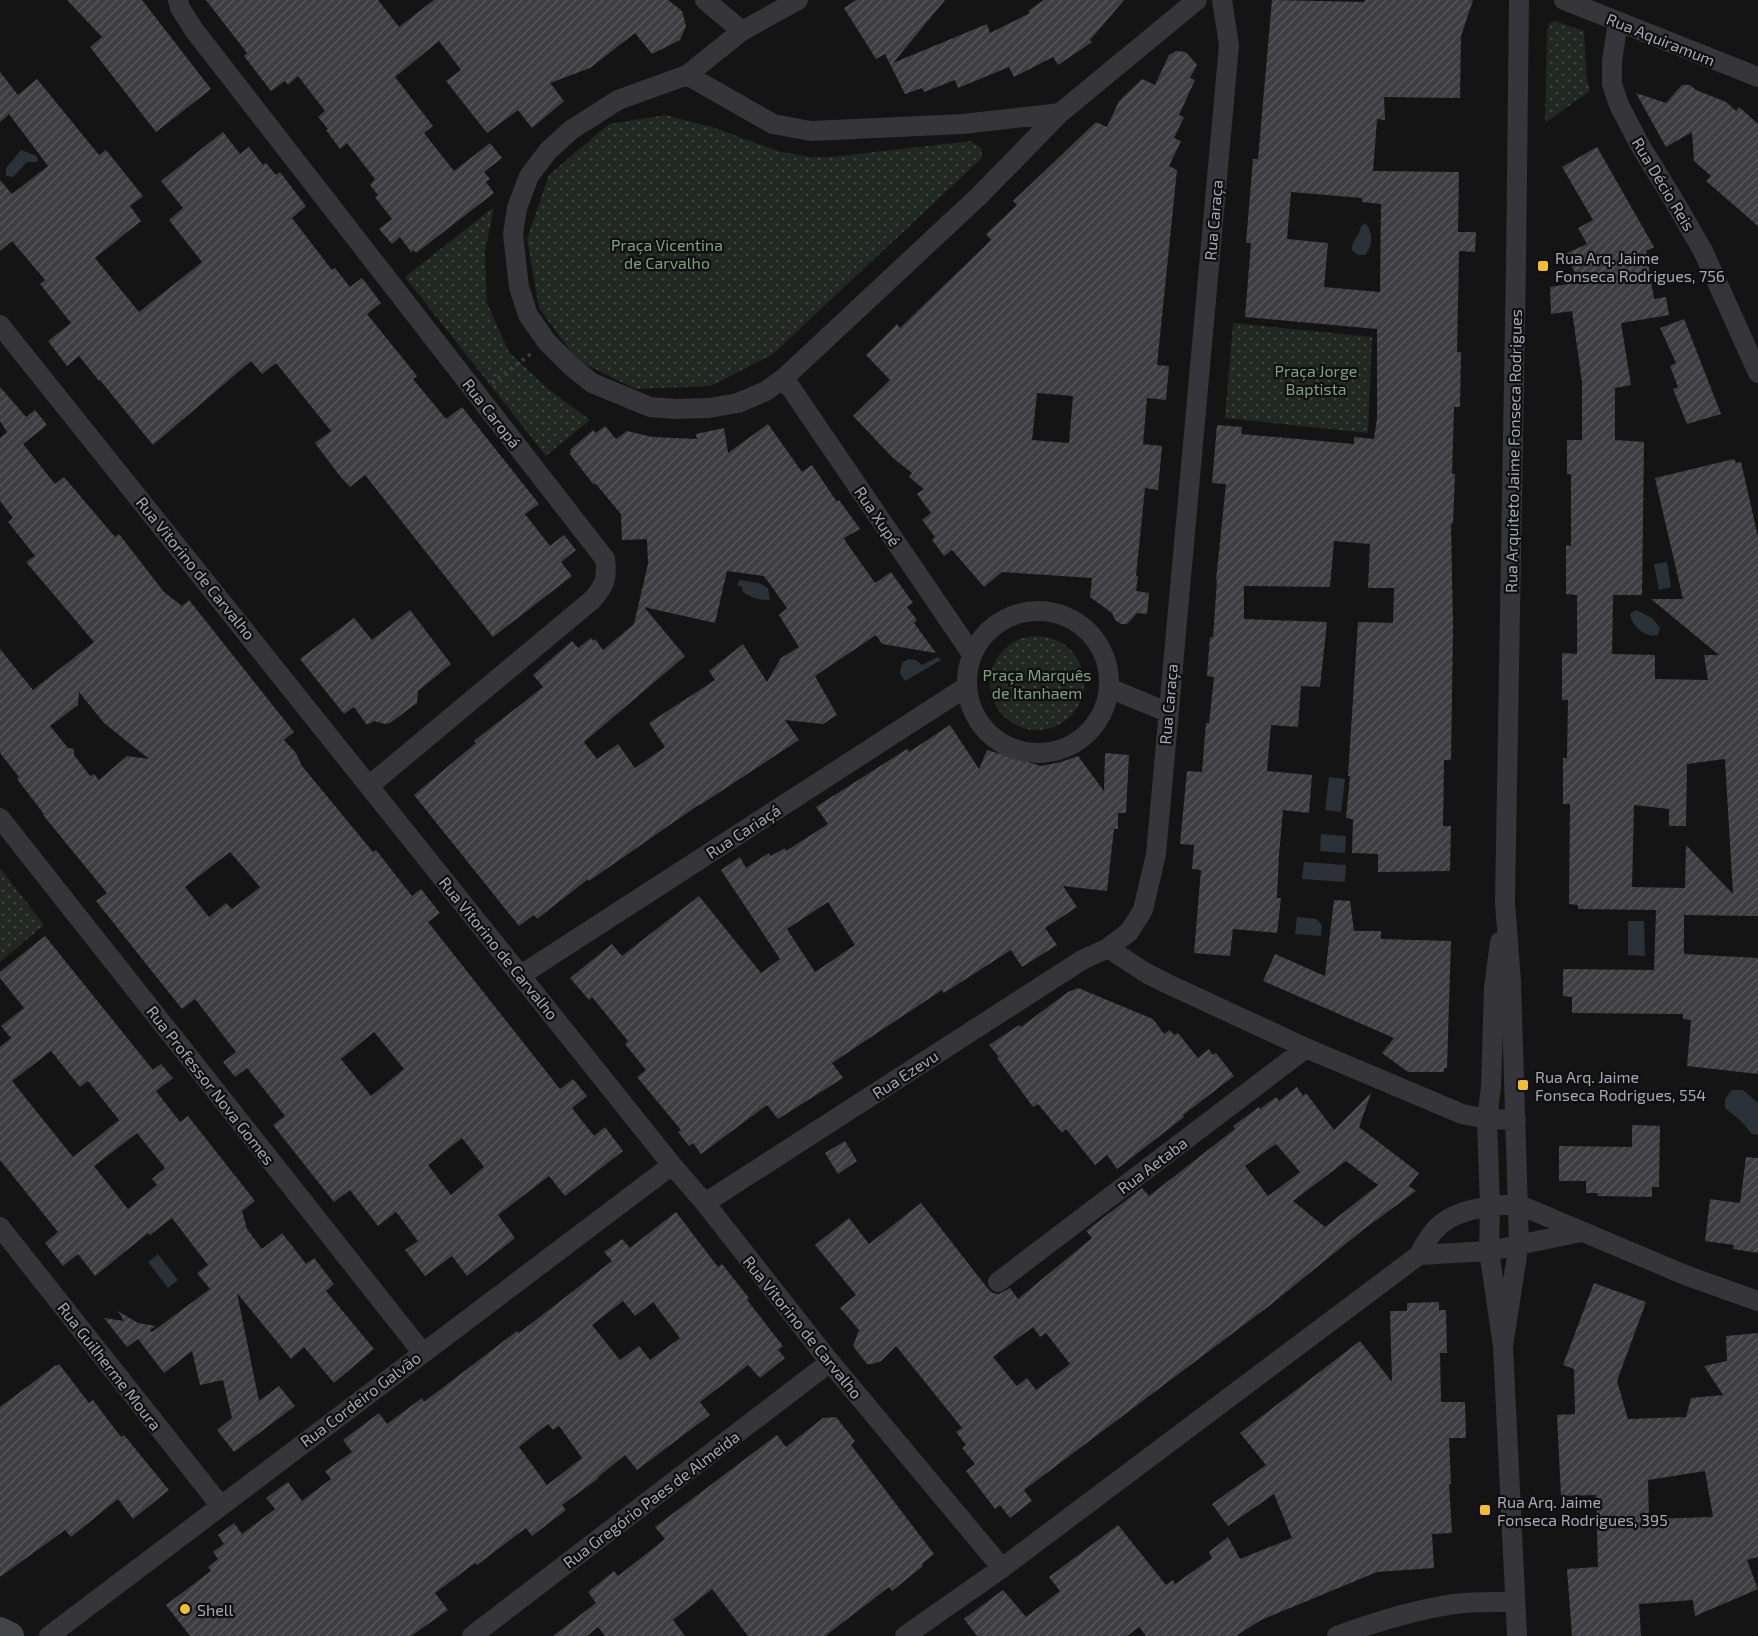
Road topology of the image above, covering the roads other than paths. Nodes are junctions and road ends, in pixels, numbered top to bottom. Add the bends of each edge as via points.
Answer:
1 (178, 0) edge
2 (705, 0) edge
3 (798, 0) edge
4 (1197, 0) edge
5 (1222, 0) edge
6 (1518, 0) edge
7 (1563, 0) edge
8 (1618, 22) junction
9 (742, 31) junction
10 (687, 75) junction
11 (1758, 77) edge
12 (1060, 113) junction
13 (0, 325) edge
14 (1758, 373) edge
15 (784, 378) junction
16 (972, 654) junction
17 (966, 687) junction
18 (1109, 688) junction
19 (1167, 712) junction
20 (370, 785) junction
21 (0, 818) edge
22 (1505, 902) junction
23 (1108, 948) junction
24 (520, 975) junction
25 (1306, 1048) junction
26 (1487, 1119) junction
27 (1516, 1120) junction
28 (672, 1164) junction
29 (705, 1203) junction
30 (1517, 1204) junction
31 (1490, 1206) junction
32 (0, 1227) edge
33 (1581, 1232) junction
34 (1519, 1243) junction
35 (1490, 1251) junction
36 (1419, 1255) junction
37 (998, 1282) dead end
38 (1755, 1298) edge
39 (1503, 1346) junction
40 (422, 1352) junction
41 (830, 1362) junction
42 (220, 1505) junction
43 (1002, 1568) junction
44 (1515, 1602) junction
45 (0, 1631) edge
46 (10, 1636) edge
47 (50, 1636) edge
48 (472, 1636) edge
49 (905, 1636) edge
50 (1337, 1636) edge
51 (1517, 1636) edge

1 - 20 street, Rua Caropá via 194,30 605,559 607,579 592,600
2 - 9 street
3 - 9 street
4 - 12 street
5 - 19 street, Rua Caraça via 1229,45
6 - 22 street, Rua Arquiteto Jaime Fonseca Rodrigues
7 - 8 street, Rua Aquiramum
8 - 11 street, Rua Aquiramum
8 - 14 street, Rua Décio Reis via 1612,84 1619,105 1703,251
9 - 10 street
10 - 12 street via 773,124 811,131 963,124
10 - 15 street via 618,100 571,130 548,151 529,176 517,208 513,234 519,287 528,315 570,365 592,383 650,407 675,410 738,403
12 - 15 street via 980,196
13 - 20 street, Rua Vitorino de Carvalho
15 - 16 street, Rua Xupé
16 - 17 street
16 - 18 street via 984,634 1001,620 1022,612 1066,616 1085,628 1099,645 1108,666
17 - 18 street via 973,713 989,735 1011,749 1037,754 1063,749 1086,735 1102,714
17 - 24 street, Rua Cariaçá
18 - 19 street
19 - 23 street, Rua Caraça via 1151,881 1143,910 1129,932
20 - 24 street, Rua Vitorino de Carvalho
21 - 40 street, Rua Professor Nova Gomes
22 - 26 street, Rua Arquiteto Jaime Fonseca Rodrigues via 1494,988
22 - 27 street, Rua Arquiteto Jaime Fonseca Rodrigues
23 - 25 street via 1161,980
23 - 29 street, Rua Ezevu via 1082,960
24 - 28 street, Rua Vitorino de Carvalho
25 - 26 street via 1462,1114
25 - 37 street, Rua Aetaba
26 - 27 street
26 - 31 street, Rua Arquiteto Jaime Fonseca Rodrigues
27 - 30 street, Rua Arquiteto Jaime Fonseca Rodrigues
28 - 29 street, Rua Vitorino de Carvalho
28 - 40 street, Rua Cordeiro Galvão
29 - 41 street, Rua Vitorino de Carvalho
30 - 31 street
30 - 33 street
30 - 34 street, Rua Arquiteto Jaime Fonseca Rodrigues
31 - 35 street, Rua Arquiteto Jaime Fonseca Rodrigues
31 - 36 street via 1445,1221 1433,1231
32 - 42 street, Rua Guilherme Moura
33 - 34 street
33 - 38 street via 1685,1275
34 - 35 street
34 - 39 street, Rua Arquiteto Jaime Fonseca Rodrigues
35 - 36 street
35 - 39 street, Rua Arquiteto Jaime Fonseca Rodrigues
36 - 43 street
39 - 44 street, Rua Arquiteto Jaime Fonseca Rodrigues
40 - 42 street, Rua Cordeiro Galvão
41 - 43 street, Rua Vitorino de Carvalho
41 - 48 street, Rua Gregório Paes de Almeida
42 - 47 street, Rua Cordeiro Galvão
43 - 49 street
44 - 50 street via 1457,1603
44 - 51 street, Rua Arquiteto Jaime Fonseca Rodrigues
45 - 46 street

